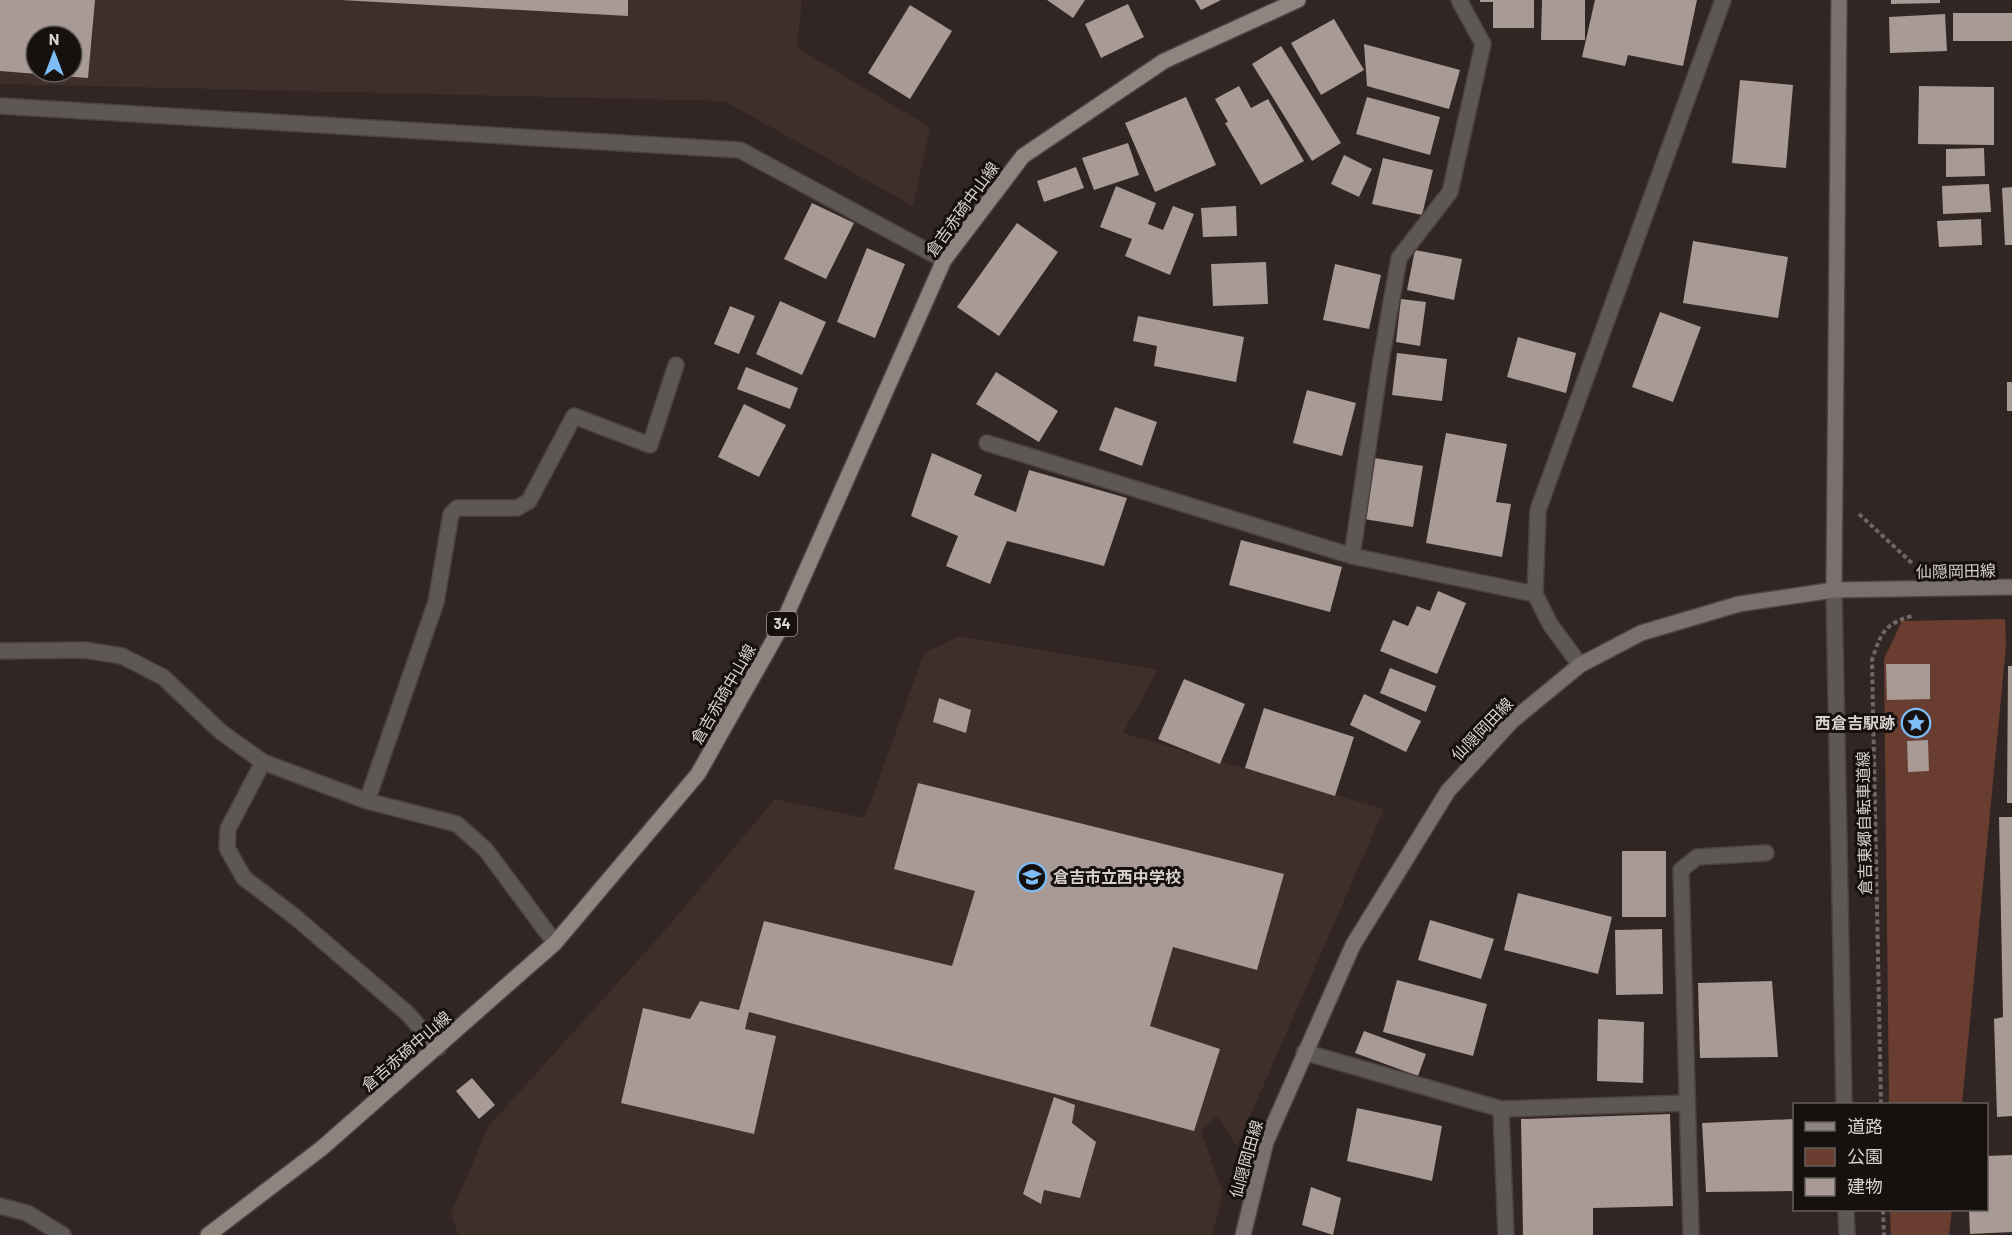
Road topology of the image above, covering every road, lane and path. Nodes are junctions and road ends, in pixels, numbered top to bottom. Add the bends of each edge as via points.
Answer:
1 (1298, 0) edge
2 (1459, 0) edge
3 (1723, 0) edge
4 (1839, 0) edge
5 (0, 106) edge
6 (944, 260) junction
7 (676, 365) dead end
8 (987, 443) dead end
9 (1836, 490) junction
10 (1352, 556) junction
11 (2012, 587) edge
12 (1834, 590) junction
13 (1918, 590) junction
14 (1535, 594) junction
15 (0, 651) edge
16 (1580, 665) junction
17 (263, 762) junction
18 (367, 801) junction
19 (1766, 853) dead end
20 (555, 943) junction
21 (438, 1048) junction
22 (1304, 1052) junction
23 (1687, 1103) junction
24 (1844, 1103) edge
25 (1881, 1103) edge
26 (1502, 1108) junction
27 (0, 1206) edge
28 (1846, 1211) edge
29 (1883, 1211) edge
30 (63, 1235) edge
31 (208, 1235) edge
32 (1243, 1235) edge
33 (1506, 1235) edge
34 (1691, 1235) edge
35 (1847, 1235) edge
36 (1884, 1235) edge

1 - 6 main road, 倉吉赤碕中山線 / 34 via 1164,61 1023,156
2 - 10 street via 1483,44 1450,192 1400,258
3 - 14 street via 1538,510
4 - 9 main road
5 - 6 street via 740,150
6 - 20 main road, 倉吉赤碕中山線 / 34 via 781,627 698,774
7 - 18 street via 650,445 574,416 529,501 517,508 457,508 451,514 436,602
8 - 10 street
9 - 12 main road
9 - 13 path, 倉吉東郷自転車道線 via 1916,566
10 - 14 street
11 - 13 main road, 仙隠岡田線
12 - 13 main road, 仙隠岡田線
12 - 16 main road, 仙隠岡田線 via 1728,607 1641,633
12 - 24 street
13 - 25 path, 倉吉東郷自転車道線 via 1915,615 1892,622 1879,638 1872,660
14 - 16 street via 1550,624
15 - 17 street via 85,650 122,656 163,677 221,732
16 - 22 main road, 仙隠岡田線 via 1512,721 1448,791 1353,945
17 - 18 street
17 - 21 street via 228,829 227,848 244,878 407,1013
18 - 20 street via 457,824 486,850
19 - 23 street via 1697,856 1681,870
20 - 21 main road, 倉吉赤碕中山線 / 34
21 - 31 main road, 倉吉赤碕中山線 / 34 via 322,1148
22 - 26 street
22 - 32 main road, 仙隠岡田線 via 1266,1142
23 - 26 street
23 - 34 street
26 - 33 street
27 - 30 street via 27,1213
28 - 35 street
29 - 36 path

